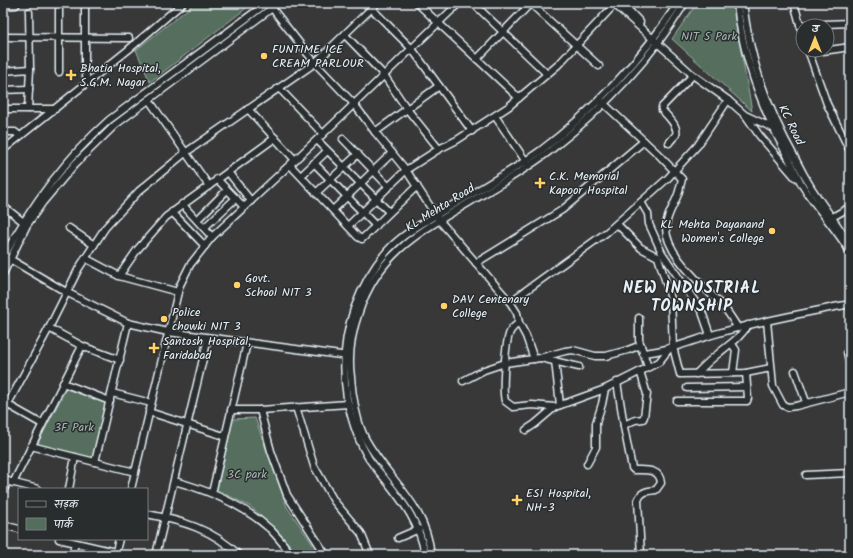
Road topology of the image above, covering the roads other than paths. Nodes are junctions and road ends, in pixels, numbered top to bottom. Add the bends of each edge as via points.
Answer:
1 (16, 3) edge
2 (85, 3) edge
3 (183, 3) edge
4 (277, 3) edge
5 (377, 3) edge
6 (417, 3) edge
7 (459, 3) edge
8 (474, 3) edge
9 (530, 3) edge
10 (614, 3) edge
11 (622, 3) edge
12 (678, 3) edge
13 (685, 3) edge
14 (737, 3) edge
15 (743, 3) edge
16 (794, 3) edge
17 (269, 5) edge
18 (3, 6) edge
19 (372, 9) junction
20 (59, 10) dead end
21 (29, 12) dead end
22 (798, 18) edge
23 (438, 23) junction
24 (850, 23) edge
25 (835, 24) edge
26 (639, 25) junction
27 (504, 32) junction
28 (345, 35) junction
29 (3, 37) edge
30 (30, 37) junction
31 (58, 37) junction
32 (85, 38) junction
33 (129, 38) dead end
34 (656, 40) junction
35 (577, 45) junction
36 (849, 47) edge
37 (835, 48) edge
38 (412, 49) junction
39 (850, 54) edge
40 (811, 58) edge
41 (477, 59) junction
42 (315, 63) junction
43 (599, 66) dead end
44 (30, 69) junction
45 (3, 71) edge
46 (59, 72) dead end
47 (547, 74) junction
48 (384, 75) junction
49 (693, 75) junction
50 (87, 83) junction
51 (439, 86) junction
52 (280, 88) junction
53 (3, 90) edge
54 (30, 90) junction
55 (519, 98) junction
56 (149, 100) junction
57 (728, 100) junction
58 (601, 101) junction
59 (354, 104) junction
60 (28, 109) junction
61 (55, 109) junction
62 (248, 109) junction
63 (408, 109) junction
64 (3, 110) edge
65 (745, 115) junction
66 (495, 116) junction
67 (772, 128) junction
68 (779, 129) junction
69 (472, 131) junction
70 (3, 132) edge
71 (375, 132) junction
72 (323, 134) junction
73 (20, 136) junction
74 (275, 138) junction
75 (343, 139) dead end
76 (317, 140) junction
77 (644, 141) junction
78 (669, 142) dead end
79 (439, 149) junction
80 (3, 150) edge
81 (328, 151) junction
82 (850, 151) edge
83 (185, 152) junction
84 (392, 153) junction
85 (358, 154) junction
86 (295, 160) junction
87 (314, 163) junction
88 (527, 163) junction
89 (290, 165) junction
90 (344, 167) junction
91 (406, 170) junction
92 (675, 170) junction
93 (374, 171) junction
94 (228, 172) junction
95 (301, 176) junction
96 (217, 179) junction
97 (330, 179) junction
98 (360, 183) junction
99 (208, 186) junction
100 (417, 186) junction
101 (803, 186) junction
102 (390, 187) junction
103 (227, 190) junction
104 (316, 193) junction
105 (347, 196) junction
106 (236, 198) junction
107 (376, 199) junction
108 (251, 201) junction
109 (641, 202) junction
110 (182, 204) junction
111 (3, 206) edge
112 (244, 207) junction
113 (850, 207) edge
114 (333, 210) junction
115 (172, 212) junction
116 (363, 212) junction
117 (389, 212) junction
118 (438, 217) junction
119 (830, 219) junction
120 (197, 220) junction
121 (25, 224) junction
122 (617, 224) junction
123 (348, 226) junction
124 (376, 226) junction
125 (69, 228) dead end
126 (204, 228) junction
127 (212, 237) junction
128 (850, 244) edge
129 (94, 245) junction
130 (205, 246) junction
131 (850, 252) edge
132 (3, 256) edge
133 (86, 258) junction
134 (11, 259) junction
135 (476, 263) junction
136 (3, 274) edge
137 (119, 276) junction
138 (66, 292) junction
139 (178, 292) junction
140 (510, 302) junction
141 (850, 304) edge
142 (639, 318) dead end
143 (767, 321) junction
144 (128, 323) junction
145 (519, 323) junction
146 (748, 325) junction
147 (49, 328) junction
148 (738, 328) junction
149 (168, 332) junction
150 (710, 335) junction
151 (208, 338) junction
152 (247, 342) junction
153 (732, 344) junction
154 (641, 345) junction
155 (82, 346) junction
156 (672, 347) junction
157 (847, 352) dead end
158 (643, 354) junction
159 (348, 356) junction
160 (537, 358) junction
161 (120, 360) junction
162 (555, 361) junction
163 (505, 363) junction
164 (850, 365) edge
165 (579, 367) dead end
166 (648, 367) junction
167 (771, 368) junction
168 (640, 371) junction
169 (795, 371) dead end
170 (733, 373) junction
171 (746, 373) junction
172 (696, 374) junction
173 (463, 381) dead end
174 (617, 382) junction
175 (63, 383) junction
176 (746, 387) junction
177 (687, 388) dead end
178 (605, 389) junction
179 (850, 392) edge
180 (112, 393) junction
181 (110, 401) junction
182 (677, 401) dead end
183 (806, 402) junction
184 (5, 403) edge
185 (151, 403) junction
186 (348, 404) junction
187 (558, 406) junction
188 (296, 407) junction
189 (231, 410) junction
190 (260, 410) junction
191 (149, 412) junction
192 (3, 413) edge
193 (42, 424) junction
194 (188, 425) junction
195 (624, 426) junction
196 (526, 430) dead end
197 (224, 436) junction
198 (31, 446) junction
199 (75, 457) junction
200 (95, 462) junction
201 (587, 464) dead end
202 (135, 472) junction
203 (850, 473) edge
204 (806, 475) dead end
205 (8, 481) edge
206 (174, 481) junction
207 (34, 488) edge
208 (69, 488) edge
209 (131, 488) edge
210 (3, 492) edge
211 (212, 493) junction
212 (148, 514) edge
213 (166, 518) junction
214 (3, 525) edge
215 (18, 529) edge
216 (419, 529) junction
217 (398, 538) dead end
218 (63, 540) edge
219 (118, 540) edge
220 (75, 543) junction
221 (115, 554) edge
222 (72, 555) edge
223 (156, 555) edge
224 (239, 555) edge
225 (292, 555) edge
226 (326, 555) edge
227 (370, 555) edge
228 (425, 555) edge
229 (431, 555) edge
230 (641, 555) edge

1 - 18 street
2 - 32 street
3 - 50 street
4 - 17 street
5 - 19 street
6 - 23 street
7 - 23 street
8 - 27 street
9 - 27 street
9 - 35 street
10 - 26 street
10 - 35 street
11 - 26 street via 640,22
12 - 34 street, KL Mehta Road
13 - 34 street, KL Mehta Road via 671,27
14 - 67 street via 750,73
15 - 68 street, KC Road via 755,67
16 - 22 street
17 - 42 street
17 - 56 street
17 - 121 street via 99,128 38,200
19 - 28 street
19 - 38 street
20 - 31 street
21 - 30 street
23 - 38 street
23 - 41 street
24 - 25 street
26 - 34 street
27 - 41 street
27 - 47 street
28 - 42 street
28 - 48 street
29 - 30 street
30 - 31 street
30 - 44 street
31 - 32 street
31 - 46 street
32 - 33 street
32 - 50 street
34 - 49 street
34 - 58 street, KL Mehta Road
35 - 43 street
35 - 47 street
36 - 37 street
36 - 39 street
38 - 48 street
38 - 51 street
40 - 82 street via 827,104
41 - 55 street
42 - 52 street
42 - 59 street
44 - 45 street
44 - 54 street
47 - 55 street
48 - 59 street
48 - 63 street
49 - 57 street
49 - 78 street via 662,107 676,129 676,134
50 - 61 street
51 - 63 street
51 - 69 street
52 - 62 street
52 - 72 street
53 - 54 street
54 - 60 street
55 - 66 street
56 - 83 street
56 - 121 street via 115,125 76,164
57 - 65 street
57 - 92 street via 698,145
58 - 77 street
58 - 88 street, KL Mehta Road
59 - 71 street
59 - 72 street
60 - 61 street
60 - 64 street
61 - 73 street
62 - 74 street
62 - 83 street
63 - 71 street
63 - 79 street
65 - 67 street
65 - 101 street
66 - 69 street
66 - 88 street
67 - 68 street
67 - 101 street
68 - 119 street, KC Road
69 - 79 street
70 - 73 street via 15,132
71 - 84 street
72 - 76 street
73 - 80 street
74 - 86 street
74 - 94 street
75 - 85 street
76 - 81 street
76 - 86 street
77 - 92 street
77 - 135 street via 562,210
79 - 91 street
81 - 87 street
81 - 90 street
83 - 99 street
83 - 129 street via 139,190 105,228
84 - 91 street
84 - 93 street
85 - 90 street
85 - 93 street
86 - 89 street
87 - 95 street
87 - 97 street
88 - 118 street, KL Mehta Road
89 - 95 street
89 - 108 street
90 - 97 street
90 - 98 street
91 - 100 street
91 - 102 street
92 - 109 street
92 - 148 street via 682,179 666,225 667,237 671,247 695,279 727,311
93 - 98 street
93 - 102 street
94 - 96 street
94 - 108 street
95 - 104 street
96 - 99 street
96 - 103 street
97 - 104 street
97 - 105 street
98 - 105 street
98 - 107 street
99 - 110 street
100 - 117 street
100 - 118 street
101 - 119 street
102 - 107 street
103 - 106 street
103 - 120 street
104 - 114 street
105 - 114 street
105 - 116 street
106 - 112 street
106 - 126 street
107 - 116 street
107 - 117 street
108 - 112 street
109 - 122 street
109 - 150 street via 662,253 702,312
110 - 115 street
110 - 120 street
111 - 121 street
112 - 127 street
113 - 119 street
114 - 123 street
115 - 130 street
115 - 137 street via 137,250
116 - 123 street
116 - 124 street
117 - 124 street
118 - 135 street
118 - 159 street, KL Mehta Road via 412,230 389,249 371,272 358,297 349,324
119 - 128 street, KC Road
119 - 131 street
120 - 126 street
121 - 132 street
121 - 134 street
122 - 140 street
122 - 156 street via 641,248 658,257 671,299
123 - 124 street via 362,239
125 - 129 street
126 - 127 street
127 - 130 street
129 - 133 street
130 - 139 street via 190,265
132 - 134 street
133 - 137 street
133 - 138 street
134 - 136 street
134 - 138 street
135 - 140 street
137 - 139 street
138 - 144 street
138 - 147 street
139 - 149 street
140 - 145 street via 517,313
141 - 143 street
142 - 154 street
143 - 146 street
143 - 167 street
144 - 149 street
144 - 161 street
145 - 160 street
145 - 163 street via 510,332
146 - 148 street
146 - 153 street
147 - 155 street
147 - 184 street
148 - 150 street
149 - 151 street
149 - 185 street
150 - 156 street
151 - 152 street
151 - 194 street
152 - 159 street
152 - 189 street
153 - 170 street via 736,350
153 - 172 street
154 - 158 street
154 - 160 street via 606,356 573,350
155 - 161 street
155 - 175 street
156 - 158 street
156 - 166 street via 659,362
156 - 172 street via 679,373
157 - 164 street
158 - 166 street
159 - 186 street, KL Mehta Road via 344,374
159 - 229 street, KL Mehta Road via 355,406 364,438 376,458 412,502 428,535
160 - 162 street
160 - 163 street
161 - 180 street
162 - 165 street
162 - 187 street
163 - 173 street
163 - 187 street via 503,391 507,403 513,407
166 - 168 street
167 - 171 street
167 - 183 street via 773,386 783,405 792,406
168 - 174 street
168 - 195 street via 647,394 644,417
169 - 183 street
170 - 171 street
170 - 172 street
171 - 176 street
174 - 178 street
174 - 195 street
175 - 181 street
175 - 193 street
176 - 177 street
176 - 182 street via 748,400 745,401
178 - 187 street
178 - 201 street via 596,423 596,447
179 - 183 street
180 - 181 street
180 - 185 street
181 - 200 street
184 - 192 street
184 - 193 street
185 - 191 street
186 - 188 street
186 - 216 street, KL Mehta Road via 355,430 369,459 405,504
187 - 196 street
188 - 190 street
188 - 227 street via 314,466 331,496 361,533
189 - 190 street
189 - 197 street
190 - 226 street via 286,495
191 - 194 street
191 - 202 street
193 - 198 street
194 - 197 street
194 - 206 street
195 - 230 street via 632,468 652,471 661,479 656,490 646,491 639,496
197 - 211 street
198 - 199 street
198 - 205 street
199 - 200 street
199 - 208 street
200 - 202 street
202 - 209 street
203 - 204 street
205 - 207 street
205 - 210 street
206 - 211 street
206 - 213 street
211 - 225 street via 254,517 272,532
212 - 213 street
213 - 223 street
213 - 224 street via 218,537
214 - 215 street
216 - 217 street
216 - 228 street, KL Mehta Road
218 - 220 street
219 - 221 street
220 - 221 street
220 - 222 street

